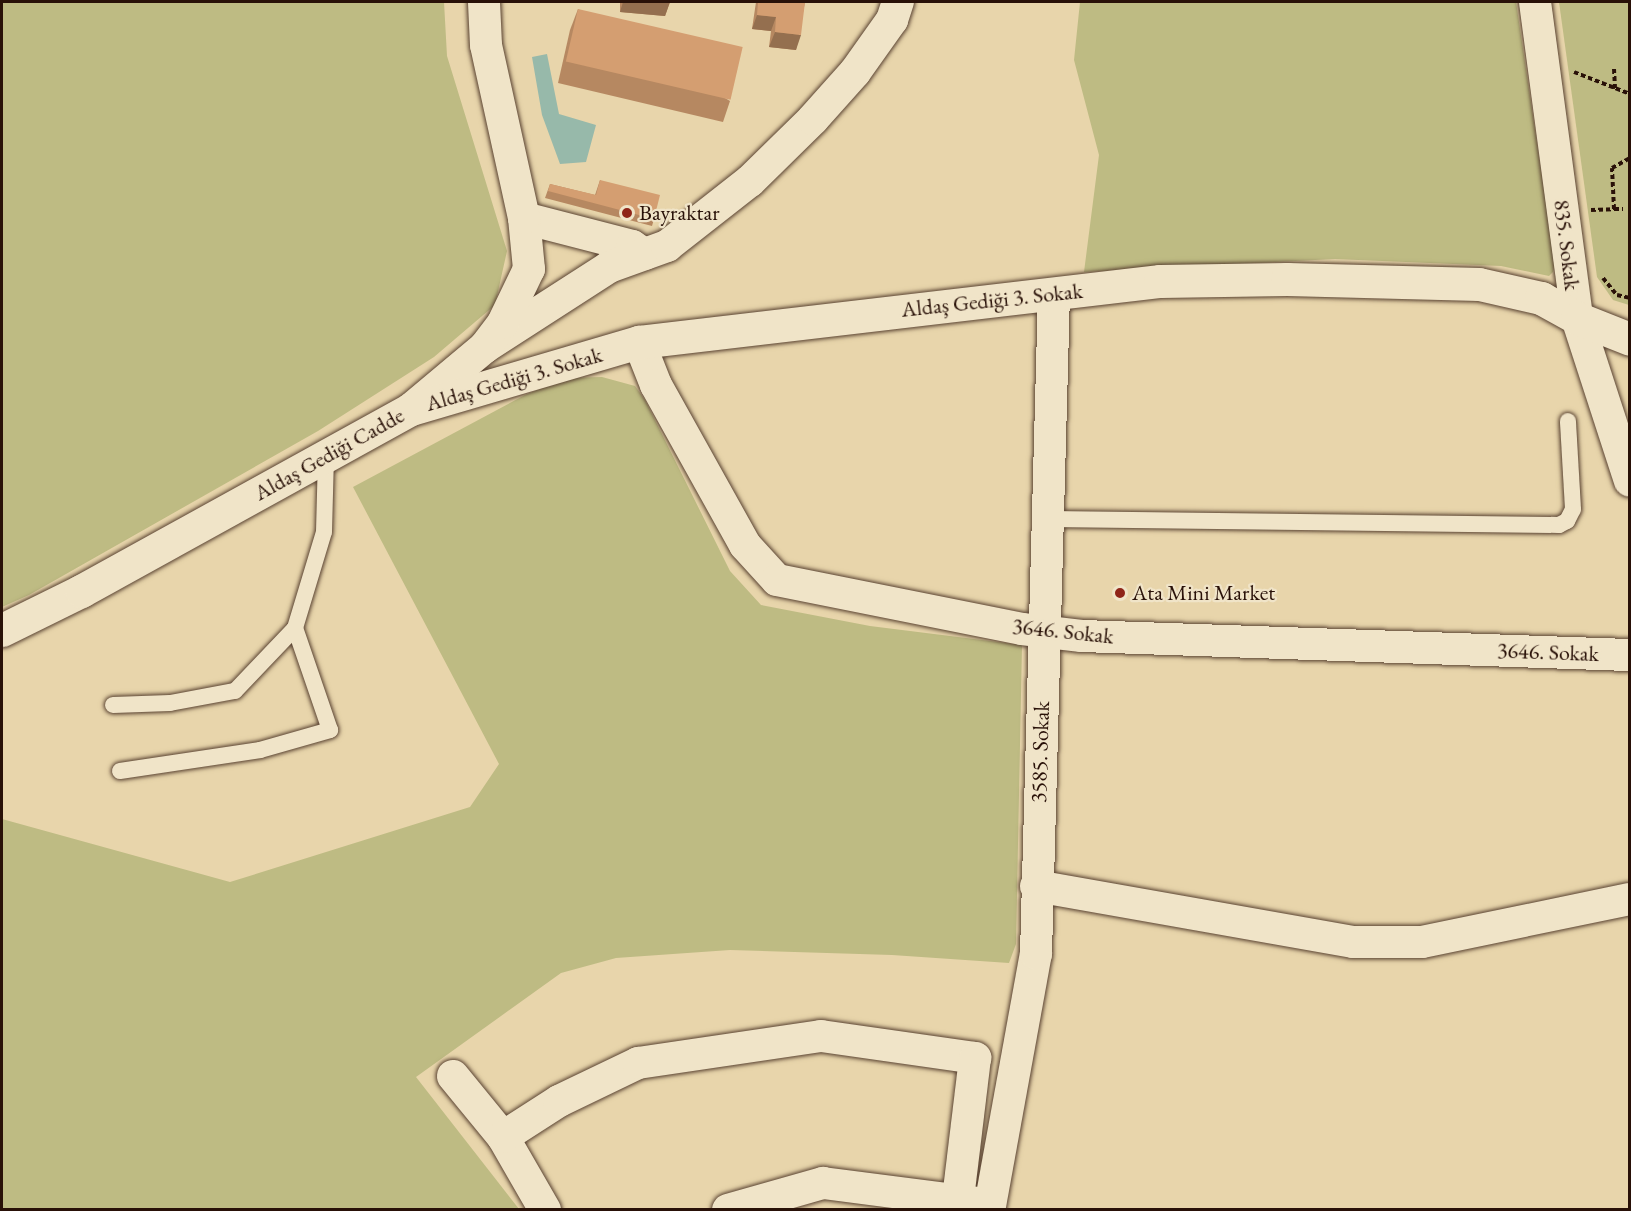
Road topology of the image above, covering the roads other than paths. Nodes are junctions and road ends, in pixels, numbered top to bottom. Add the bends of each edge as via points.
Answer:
1 (484, 2) edge
2 (898, 2) edge
3 (1535, 2) edge
4 (524, 218) junction
5 (645, 254) junction
6 (1569, 260) junction
7 (1054, 294) junction
8 (1540, 298) junction
9 (1576, 318) junction
10 (1629, 339) edge
11 (639, 342) junction
12 (485, 347) junction
13 (411, 409) junction
14 (1568, 421) dead end
15 (326, 456) junction
16 (1629, 481) edge
17 (1049, 519) junction
18 (296, 628) junction
19 (2, 630) edge
20 (1046, 632) junction
21 (1629, 655) edge
22 (113, 705) dead end
23 (120, 771) dead end
24 (1036, 886) junction
25 (1629, 899) edge
26 (453, 1076) dead end
27 (503, 1137) junction
28 (958, 1200) junction
29 (1000, 1208) edge
30 (545, 1209) edge
31 (729, 1209) edge

1 - 4 street, Aldaş Gediği Cadde via 486,45
2 - 5 street via 892,20 855,72 813,119 750,181 667,246
3 - 6 street, 835. Sokak
4 - 5 street via 632,246
4 - 12 street, Aldaş Gediği Cadde via 529,269 503,323
5 - 12 street via 609,267
6 - 8 street via 1561,288
6 - 9 street, 835. Sokak
7 - 8 street, Aldaş Gediği 3. Sokak via 1160,281 1287,279 1479,284
7 - 11 street, Aldaş Gediği 3. Sokak
7 - 17 street, 3585. Sokak
8 - 9 street, Aldaş Gediği 3. Sokak
9 - 10 street, Aldaş Gediği 3. Sokak
9 - 16 street, 835. Sokak
11 - 13 street, Aldaş Gediği 3. Sokak
11 - 20 street, 3646. Sokak via 656,385 745,545 777,580
12 - 13 street, Aldaş Gediği Cadde
13 - 15 street, Aldaş Gediği Cadde
14 - 17 lane via 1573,509 1567,521 1559,525
15 - 18 lane via 324,532
15 - 19 street, Aldaş Gediği Cadde via 81,591
17 - 20 street, 3585. Sokak
18 - 22 lane via 235,691 170,703
18 - 23 lane via 330,730 260,750
20 - 21 street, 3646. Sokak
20 - 24 street, 3585. Sokak
24 - 25 street via 1353,942 1422,942
24 - 29 street, 3585. Sokak via 1036,954
26 - 27 street
27 - 28 street via 560,1101 638,1063 821,1036 975,1058
27 - 30 street
28 - 29 street
28 - 31 street via 823,1183

